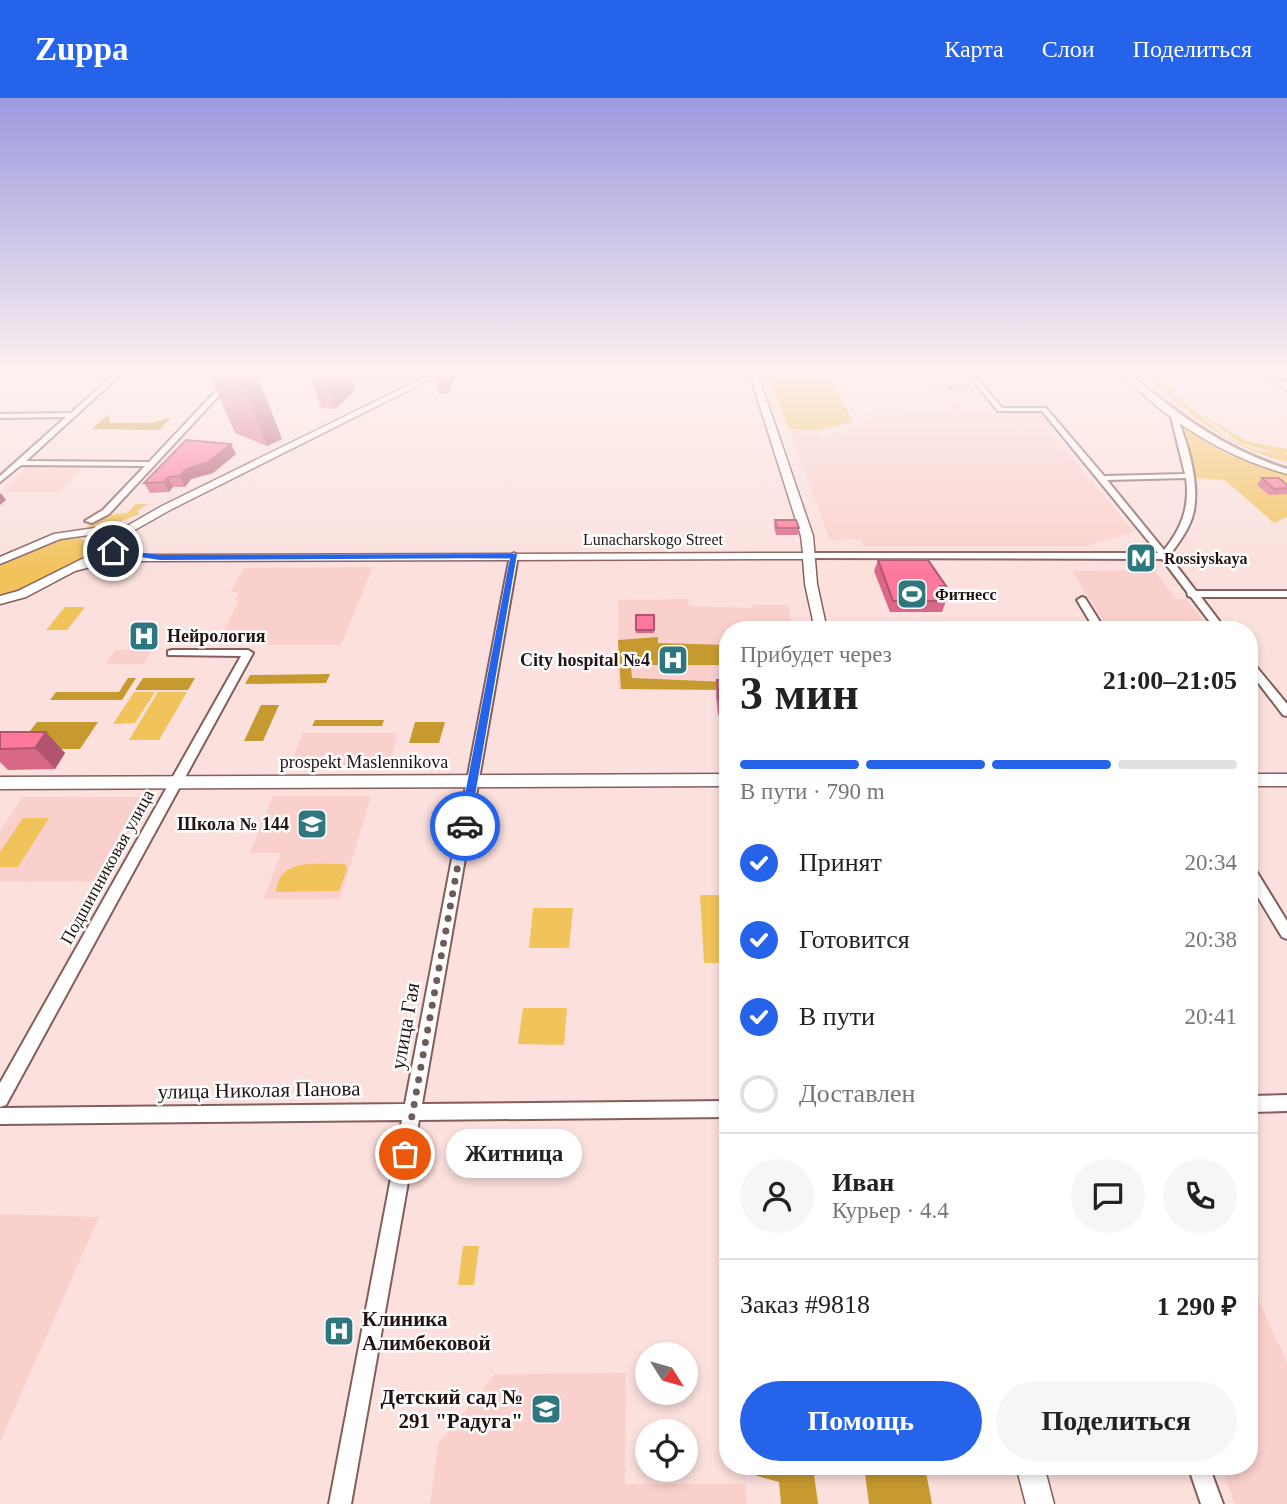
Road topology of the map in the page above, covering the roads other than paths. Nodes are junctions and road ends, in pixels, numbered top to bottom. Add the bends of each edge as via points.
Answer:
1 (45, 441) edge
2 (173, 441) edge
3 (302, 441) edge
4 (776, 441) edge
5 (1071, 441) edge
6 (1179, 441) edge
7 (1210, 441) edge
8 (1224, 441) edge
9 (19, 463) junction
10 (151, 464) junction
11 (1287, 464) edge
12 (1287, 471) edge
13 (1188, 476) junction
14 (1102, 478) junction
15 (0, 480) edge
16 (166, 508) junction
17 (89, 521) dead end
18 (83, 534) junction
19 (106, 545) junction
20 (25, 549) junction
21 (0, 552) edge
22 (514, 556) junction
23 (809, 556) junction
24 (1164, 556) junction
25 (160, 558) junction
26 (0, 561) edge
27 (75, 568) junction
28 (1191, 594) junction
29 (1287, 594) edge
30 (0, 600) edge
31 (1082, 600) dead end
32 (819, 621) edge
33 (1095, 621) edge
34 (1214, 621) edge
35 (172, 653) dead end
36 (1258, 676) edge
37 (1287, 712) edge
38 (473, 780) junction
39 (719, 780) edge
40 (1258, 780) edge
41 (1287, 780) edge
42 (177, 781) junction
43 (0, 783) edge
44 (1258, 886) edge
45 (1287, 933) edge
46 (0, 1099) edge
47 (1287, 1103) edge
48 (1258, 1104) edge
49 (719, 1109) edge
50 (412, 1111) junction
51 (0, 1116) edge
52 (1032, 1475) edge
53 (1201, 1475) edge
54 (340, 1504) edge
55 (1040, 1504) edge
56 (1212, 1504) edge

1 - 9 street
2 - 10 street
3 - 16 main road
4 - 23 main road via 807,536
5 - 14 street
6 - 13 street
7 - 12 main road
8 - 11 main road
9 - 10 street
9 - 15 street
10 - 17 street via 106,512
13 - 14 street
13 - 24 street via 1192,514
14 - 24 street
16 - 18 main road via 120,528
16 - 19 main road
18 - 19 main road via 97,536
18 - 20 main road via 58,536
19 - 25 main road via 120,554
19 - 27 main road
20 - 21 main road
20 - 26 main road
22 - 23 main road, Lunacharskogo Street
22 - 25 main road, Lunacharskogo Street
22 - 38 street, улица Гая
23 - 24 street, Lunacharskogo Street
23 - 32 main road
24 - 28 street
25 - 27 main road, Lunacharskogo Street via 102,561
27 - 30 main road
28 - 29 street
28 - 34 street
31 - 33 street
35 - 42 street, Подшипниковая улица via 248,653
36 - 37 street
38 - 39 main road, prospekt Maslennikova
38 - 42 main road, prospekt Maslennikova
38 - 50 street, улица Гая
40 - 41 main road
42 - 43 main road, prospekt Maslennikova
42 - 46 street, Подшипниковая улица
44 - 45 street
47 - 48 street
49 - 50 street, улица Николая Панова
50 - 51 street, улица Николая Панова
50 - 54 street, улица Гая
52 - 55 main road
53 - 56 street

